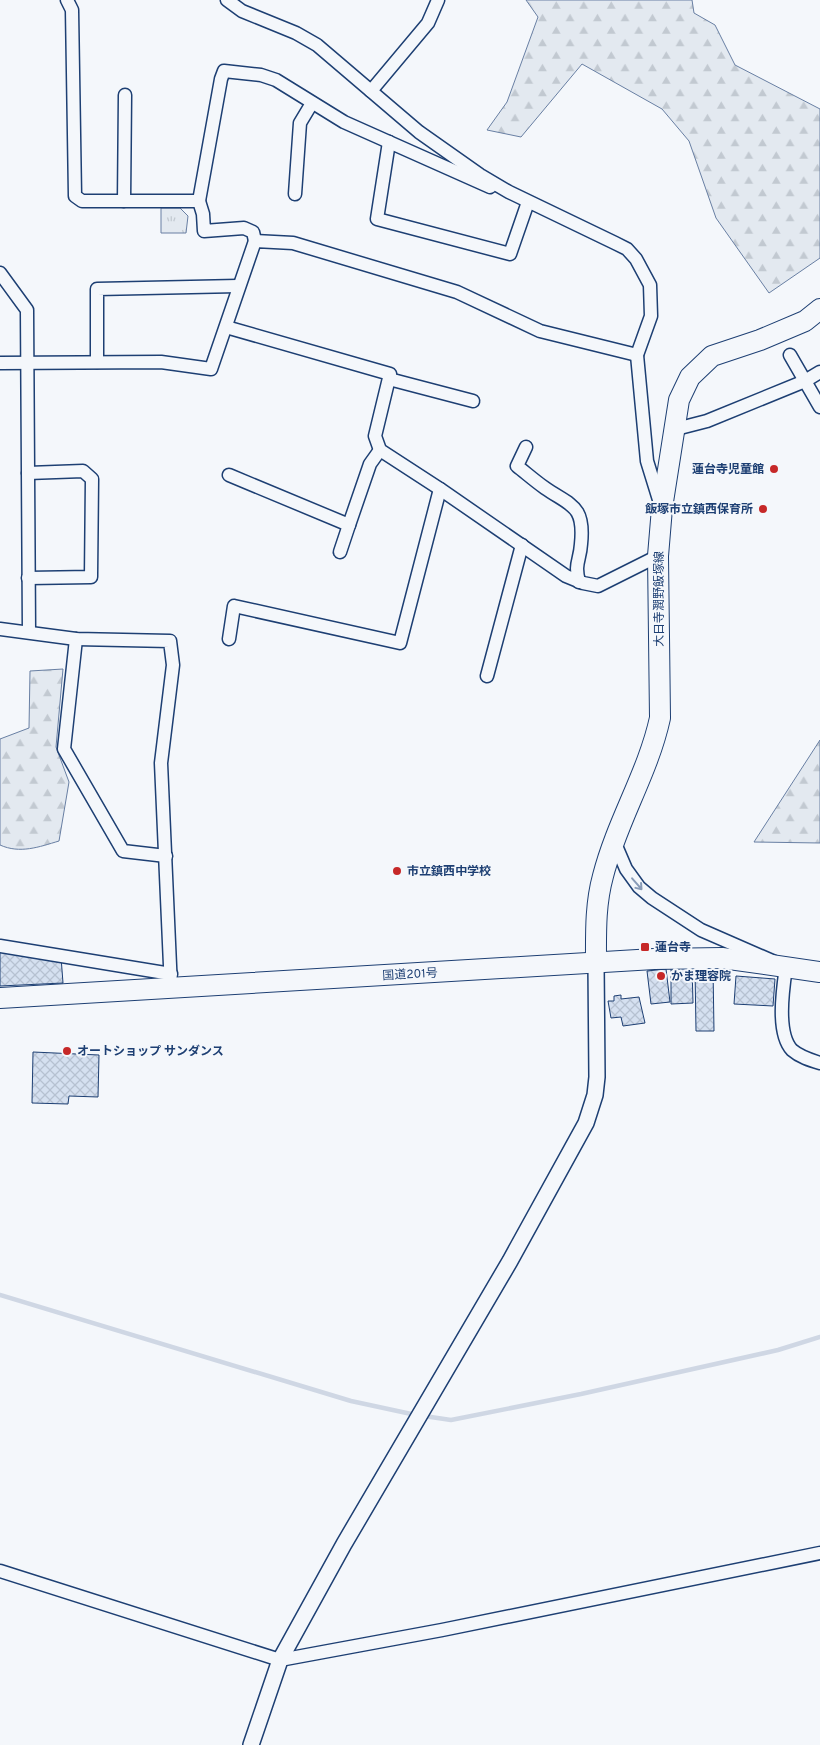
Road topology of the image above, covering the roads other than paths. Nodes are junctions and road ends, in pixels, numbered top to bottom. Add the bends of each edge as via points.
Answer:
1 (68, 0) edge
2 (227, 0) edge
3 (438, 0) edge
4 (371, 91) junction
5 (126, 95) dead end
6 (312, 103) junction
7 (389, 142) junction
8 (509, 192) junction
9 (295, 194) dead end
10 (124, 201) junction
11 (199, 201) junction
12 (528, 202) junction
13 (255, 241) junction
14 (0, 274) edge
15 (238, 286) junction
16 (820, 309) edge
17 (226, 327) junction
18 (637, 355) junction
19 (790, 356) dead end
20 (27, 362) junction
21 (97, 362) junction
22 (0, 363) edge
23 (820, 372) edge
24 (389, 379) junction
25 (805, 381) junction
26 (473, 401) dead end
27 (820, 407) edge
28 (672, 430) junction
29 (526, 446) dead end
30 (380, 450) junction
31 (28, 472) junction
32 (229, 475) dead end
33 (440, 489) junction
34 (662, 508) junction
35 (349, 525) junction
36 (522, 546) junction
37 (340, 552) dead end
38 (658, 556) junction
39 (28, 578) junction
40 (580, 582) junction
41 (0, 629) edge
42 (28, 632) junction
43 (76, 639) junction
44 (229, 639) dead end
45 (487, 676) dead end
46 (614, 841) junction
47 (166, 856) junction
48 (0, 946) edge
49 (596, 964) junction
50 (786, 967) junction
51 (820, 972) edge
52 (171, 981) junction
53 (0, 998) edge
54 (820, 1063) edge
55 (820, 1553) edge
56 (0, 1571) edge
57 (280, 1660) junction
58 (251, 1745) edge

1 - 10 street via 72,10 75,196 82,201
2 - 4 street via 242,11 317,45
3 - 4 street via 428,23
4 - 8 street via 419,132
5 - 10 street
6 - 7 street
6 - 9 street via 300,123
6 - 11 street via 276,80 224,71
7 - 8 street via 479,183
7 - 12 street via 377,219 510,254
8 - 12 street
10 - 11 street
11 - 13 street via 204,230 244,228 253,232
12 - 18 street via 627,249 643,268 650,285 652,304
13 - 15 street
13 - 18 street via 293,243 457,292 540,331
14 - 20 street via 27,310
15 - 17 street
15 - 21 street via 97,289
16 - 28 main road, 大日寺潤野飯塚線 via 805,321 712,356 690,377 679,400
17 - 21 street via 212,369 162,362
17 - 24 street via 390,374
18 - 34 street via 647,461
19 - 25 street
20 - 21 street
20 - 22 street
20 - 31 street
23 - 25 street
24 - 26 street
24 - 30 street via 375,436
25 - 27 street
25 - 28 street via 707,421
28 - 34 main road, 大日寺潤野飯塚線
29 - 40 street via 517,466 575,506 581,522 582,545 576,568
30 - 33 street
30 - 35 street via 370,464
31 - 39 street
31 - 39 street via 83,471 92,479 91,577
32 - 35 street
33 - 36 street
33 - 44 street via 400,642 234,606
34 - 38 main road, 大日寺潤野飯塚線
35 - 37 street
36 - 40 street
36 - 45 street
38 - 40 street via 598,586
38 - 46 main road, 大日寺潤野飯塚線 via 660,718 656,737
39 - 42 street
41 - 42 street
42 - 43 street
43 - 47 street via 64,749 123,851
43 - 47 street via 170,641 173,665 161,763
46 - 49 main road, 大日寺潤野飯塚線 via 602,876 596,912
46 -> 50 street via 626,870 652,898 701,930
47 - 52 street
48 - 52 street
49 - 50 main road, 国道201号 via 722,958
49 - 52 main road, 国道201号
49 - 57 street via 597,1077 586,1123
50 - 51 main road, 国道201号
50 - 54 street via 782,1004 784,1035 791,1049
52 - 53 main road, 国道201号
55 - 57 street
56 - 57 street
57 - 58 street

